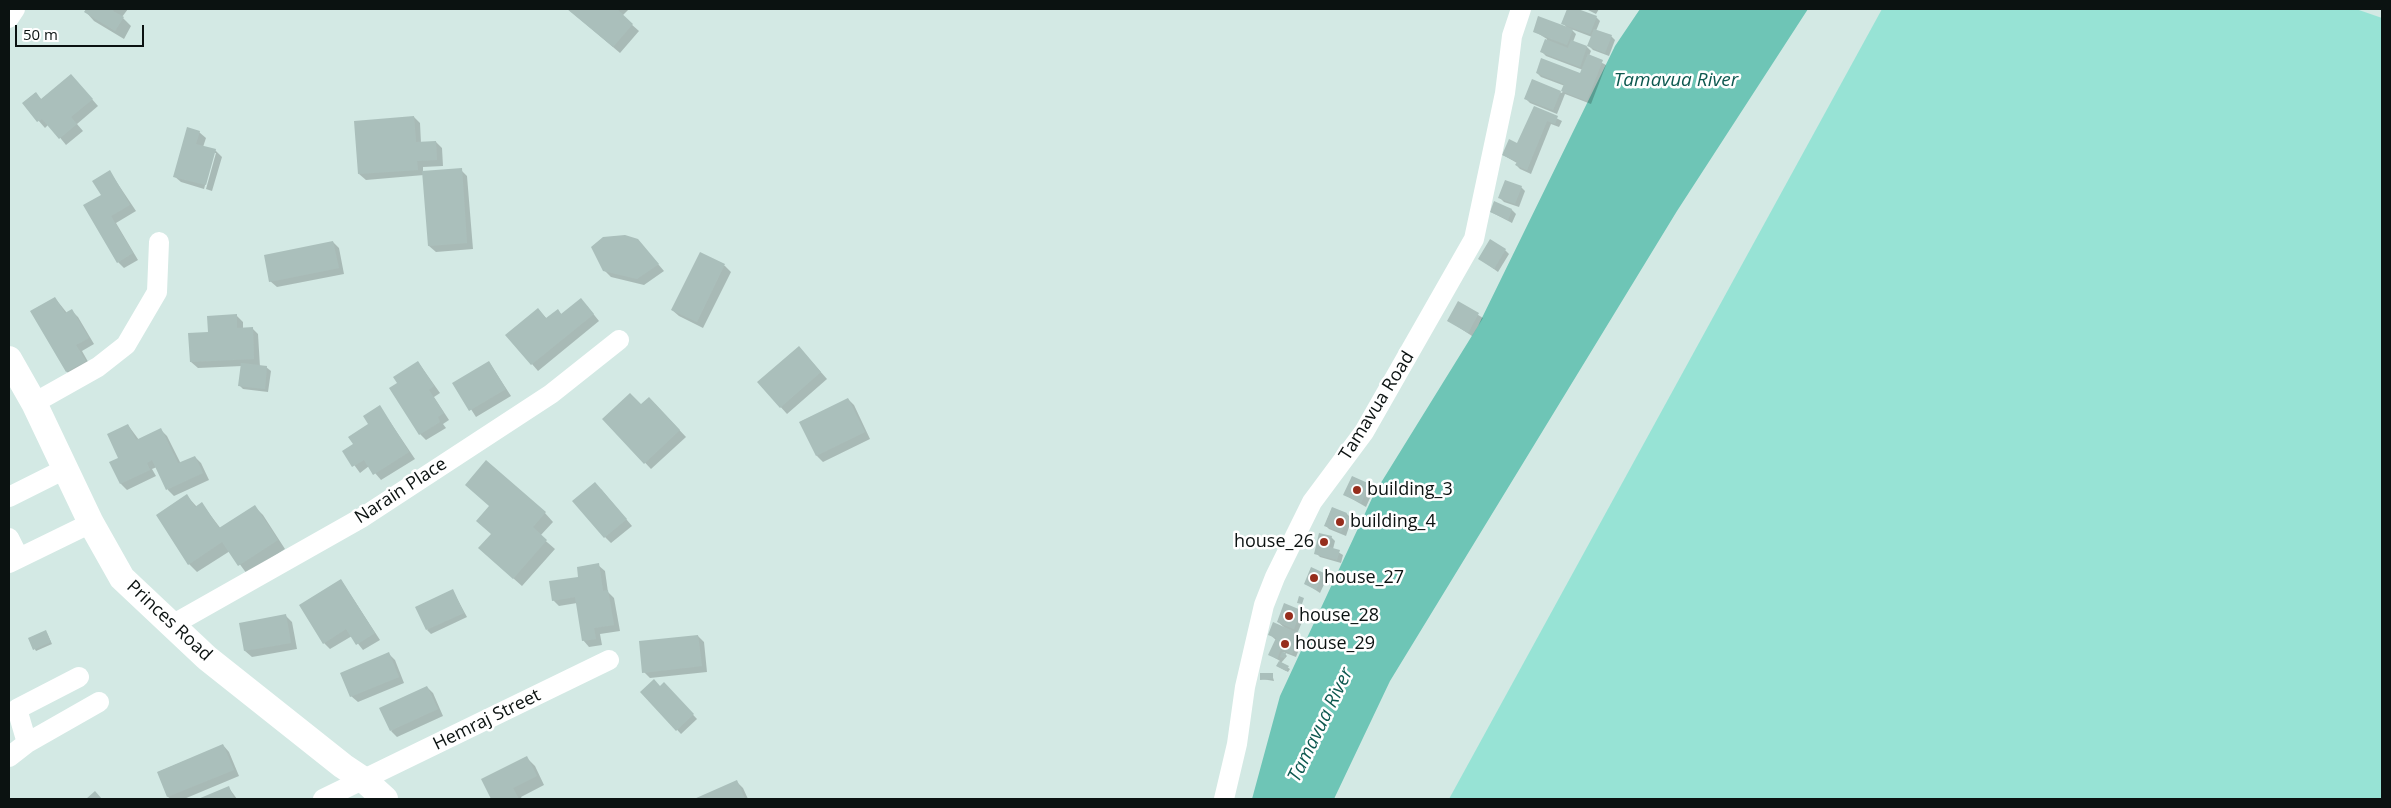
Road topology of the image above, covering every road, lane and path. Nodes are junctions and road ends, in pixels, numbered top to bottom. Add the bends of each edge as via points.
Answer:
1 (15, 9) edge
2 (1521, 9) edge
3 (9, 18) edge
4 (159, 242) dead end
5 (619, 340) dead end
6 (9, 359) edge
7 (34, 403) junction
8 (65, 469) junction
9 (9, 497) edge
10 (91, 523) junction
11 (9, 538) edge
12 (14, 561) edge
13 (172, 625) junction
14 (609, 660) dead end
15 (79, 677) dead end
16 (99, 702) dead end
17 (27, 743) junction
18 (9, 758) edge
19 (364, 780) junction
20 (323, 799) edge
21 (385, 799) edge
22 (1224, 799) edge

1 - 3 street
2 - 22 street, Tamavua Road via 1512,36 1503,102 1474,239 1364,432 1312,502 1276,577 1262,614
4 - 7 street via 157,292 126,345 98,367
5 - 13 street, Narain Place via 551,394 363,517
6 - 7 main road, Princes Road
7 - 8 main road, Princes Road
8 - 9 street
8 - 10 main road, Princes Road
10 - 12 street
10 - 13 main road, Princes Road via 122,578
11 - 12 street
13 - 19 main road, Princes Road via 207,658
14 - 19 street, Hemraj Street
15 - 17 street via 17,709
16 - 17 street
17 - 18 street
19 - 20 street, Hemraj Street
19 - 21 main road, Princes Road

